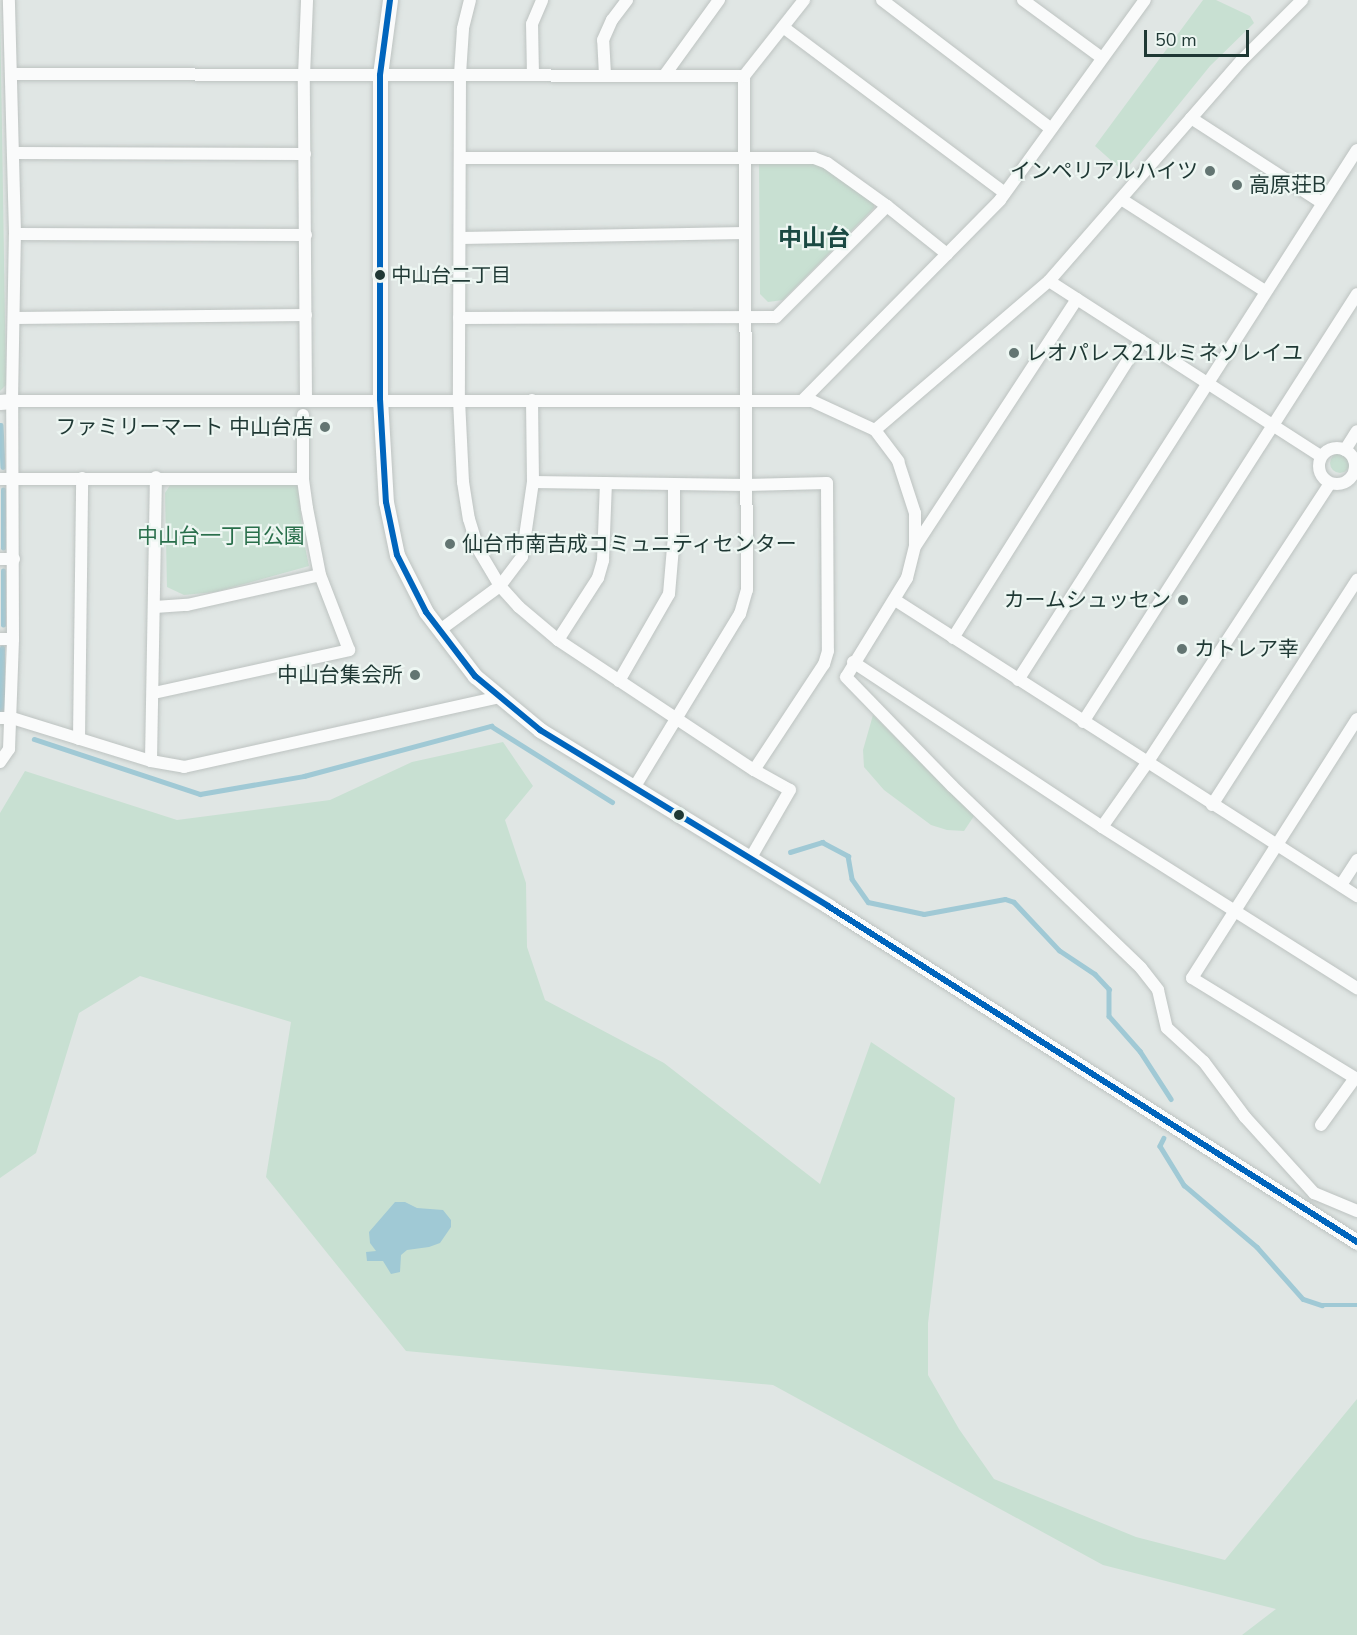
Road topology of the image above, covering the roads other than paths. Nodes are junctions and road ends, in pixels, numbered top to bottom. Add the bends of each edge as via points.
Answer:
1 (9, 0) edge
2 (307, 0) edge
3 (390, 0) edge
4 (470, 0) edge
5 (542, 0) edge
6 (627, 0) edge
7 (719, 0) edge
8 (804, 0) edge
9 (882, 0) edge
10 (1023, 0) edge
11 (1145, 0) edge
12 (1300, 1) edge
13 (783, 27) junction
14 (1102, 58) junction
15 (12, 74) junction
16 (460, 74) junction
17 (380, 75) junction
18 (533, 75) junction
19 (605, 75) junction
20 (304, 76) junction
21 (664, 76) junction
22 (744, 76) junction
23 (1191, 118) junction
24 (1050, 128) junction
25 (1357, 150) edge
26 (13, 153) junction
27 (305, 154) junction
28 (745, 156) junction
29 (460, 158) junction
30 (1005, 193) junction
31 (1121, 199) junction
32 (1322, 202) junction
33 (887, 206) junction
34 (745, 233) junction
35 (15, 234) junction
36 (306, 235) junction
37 (460, 238) junction
38 (947, 254) junction
39 (1049, 281) junction
40 (1265, 291) junction
41 (1357, 294) edge
42 (1077, 299) junction
43 (306, 315) junction
44 (14, 318) junction
45 (459, 318) junction
46 (745, 318) junction
47 (1141, 340) junction
48 (1207, 382) junction
49 (306, 399) junction
50 (380, 399) junction
51 (459, 400) junction
52 (532, 400) junction
53 (745, 400) junction
54 (6, 401) edge
55 (802, 401) junction
56 (303, 415) dead end
57 (1272, 424) junction
58 (875, 430) junction
59 (1357, 431) edge
60 (1345, 450) junction
61 (1321, 456) junction
62 (1355, 476) edge
63 (156, 477) junction
64 (82, 478) junction
65 (6, 479) edge
66 (303, 479) junction
67 (533, 482) junction
68 (606, 483) junction
69 (1330, 483) junction
70 (674, 484) junction
71 (746, 485) junction
72 (915, 546) junction
73 (0, 559) edge
74 (14, 559) junction
75 (320, 575) junction
76 (1357, 580) edge
77 (500, 586) junction
78 (895, 600) junction
79 (155, 607) junction
80 (440, 630) junction
81 (953, 638) junction
82 (0, 639) edge
83 (13, 639) junction
84 (558, 640) junction
85 (853, 662) junction
86 (1018, 680) junction
87 (619, 681) junction
88 (154, 693) junction
89 (500, 697) junction
90 (6, 718) edge
91 (676, 718) junction
92 (1357, 719) edge
93 (1083, 722) junction
94 (79, 739) junction
95 (151, 761) junction
96 (0, 762) edge
97 (1147, 763) junction
98 (754, 770) junction
99 (634, 788) junction
100 (1212, 805) junction
101 (1102, 827) junction
102 (1276, 846) junction
103 (750, 859) junction
104 (1357, 860) edge
105 (1341, 885) junction
106 (1357, 896) edge
107 (1234, 911) junction
108 (1357, 988) edge
109 (1356, 1078) edge
110 (1322, 1125) dead end
111 (1357, 1211) edge
112 (1357, 1242) edge

1 - 15 street
2 - 20 street
3 - 17 street
4 - 16 street via 463,29
5 - 18 street via 532,24
6 - 19 street via 603,40
7 - 21 street
8 - 13 street
9 - 24 street
10 - 14 street
11 - 14 street
12 - 23 street
13 - 22 street
13 - 30 street
14 - 24 street
15 - 20 street
15 - 26 street
16 - 17 street
16 - 18 street
16 - 29 street
17 - 20 street
17 - 50 street
18 - 19 street
19 - 21 street
20 - 27 street
21 - 22 street
22 - 28 street
23 - 31 street
23 - 32 street
24 - 30 street
25 - 32 street
26 - 27 street
26 - 35 street
27 - 36 street
28 - 29 street
28 - 33 street via 814,158
28 - 34 street
29 - 37 street
30 - 38 street
31 - 39 street
31 - 40 street
32 - 40 street
33 - 38 street
33 - 46 street via 776,317
34 - 37 street
34 - 46 street
35 - 36 street
35 - 44 street
36 - 43 street
37 - 45 street
38 - 55 street
39 - 42 street
39 - 58 street
40 - 48 street
41 - 57 street
42 - 47 street
42 - 72 street
43 - 44 street
43 - 49 street
44 - 54 street
45 - 46 street
45 - 51 street
46 - 53 street
47 - 48 street
47 - 81 street
48 - 57 street
48 - 86 street
49 - 50 street
49 - 54 street
50 - 51 street
50 - 80 street via 386,502 397,555 426,612
51 - 52 street
51 - 77 street via 469,519 478,549
52 - 53 street
52 - 67 street
53 - 55 street
53 - 71 street
54 - 65 street
55 - 58 street via 848,415
56 - 66 street
57 - 61 street
57 - 93 street
58 - 72 street via 898,461 915,513
59 - 60 street
60 - 61 street via 1335,448
60 - 62 street via 1355,463
61 - 69 street via 1319,472
62 - 69 street via 1341,484
63 - 64 street
63 - 66 street
63 - 79 street
64 - 65 street
64 - 94 street
65 - 74 street
66 - 75 street
67 - 68 street
67 - 77 street via 522,557
68 - 70 street
68 - 84 street via 603,560 598,578
69 - 97 street
70 - 71 street
70 - 87 street via 669,594
71 - 91 street via 747,590 740,614
71 - 98 street via 827,483 828,651 824,664
72 - 78 street via 907,578
73 - 74 street
74 - 83 street
75 - 79 street via 187,605
75 - 88 street via 349,650
76 - 100 street
77 - 80 street
77 - 84 street
78 - 81 street
78 - 85 street
79 - 88 street
80 - 89 street via 475,676
81 - 86 street
82 - 83 street
83 - 90 street
84 - 87 street
85 - 101 street
85 - 111 street via 846,676 952,786 1141,968 1158,990 1167,1028 1204,1062 1245,1117 1303,1182 1314,1193
86 - 93 street
87 - 91 street
88 - 95 street
89 - 95 street via 184,767
89 - 99 street via 540,730
90 - 94 street
90 - 96 street via 9,749
91 - 98 street
91 - 99 street
92 - 102 street
93 - 97 street
94 - 95 street
97 - 100 street
97 - 101 street
98 - 103 street via 790,790
99 - 103 street
100 - 102 street
101 - 107 street
102 - 105 street
102 - 107 street
103 - 112 street
104 - 105 street
105 - 106 street
107 - 108 street
107 - 109 street via 1192,978
109 - 110 street

